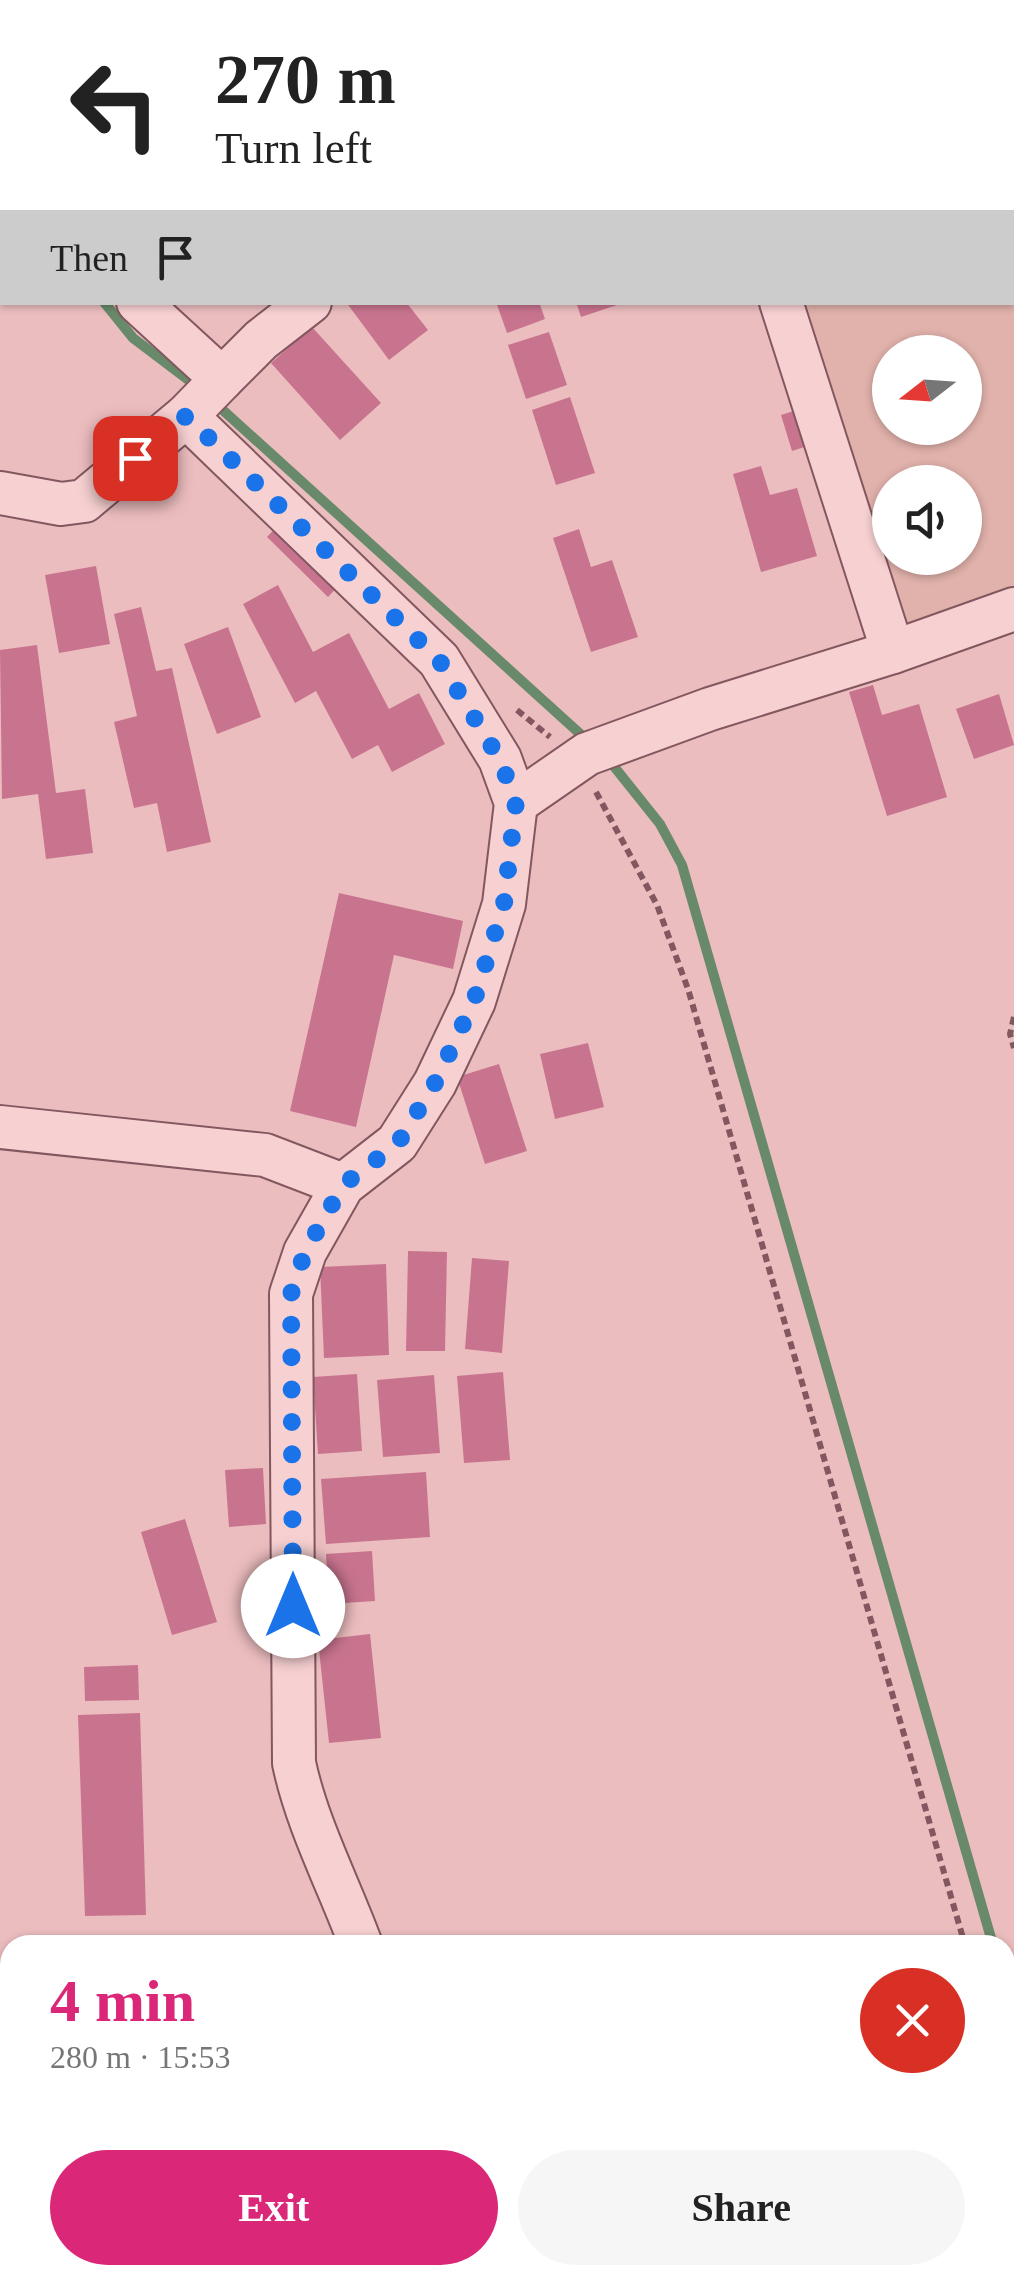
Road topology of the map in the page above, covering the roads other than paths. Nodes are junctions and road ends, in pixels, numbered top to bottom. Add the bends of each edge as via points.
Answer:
1 (140, 305) edge
2 (306, 305) edge
3 (782, 305) edge
4 (204, 397) junction
5 (0, 493) edge
6 (1014, 608) edge
7 (893, 652) junction
8 (516, 802) junction
9 (0, 1127) edge
10 (343, 1185) junction
11 (357, 1935) edge

1 - 4 street
2 - 4 street
3 - 7 street
4 - 5 street via 84,501 61,504
4 - 8 street via 439,660 500,760
6 - 7 street
7 - 8 street via 596,752
8 - 10 street via 504,904 474,1001 398,1143
9 - 10 street via 266,1155
10 - 11 street via 305,1252 291,1294 294,1763 302,1801

